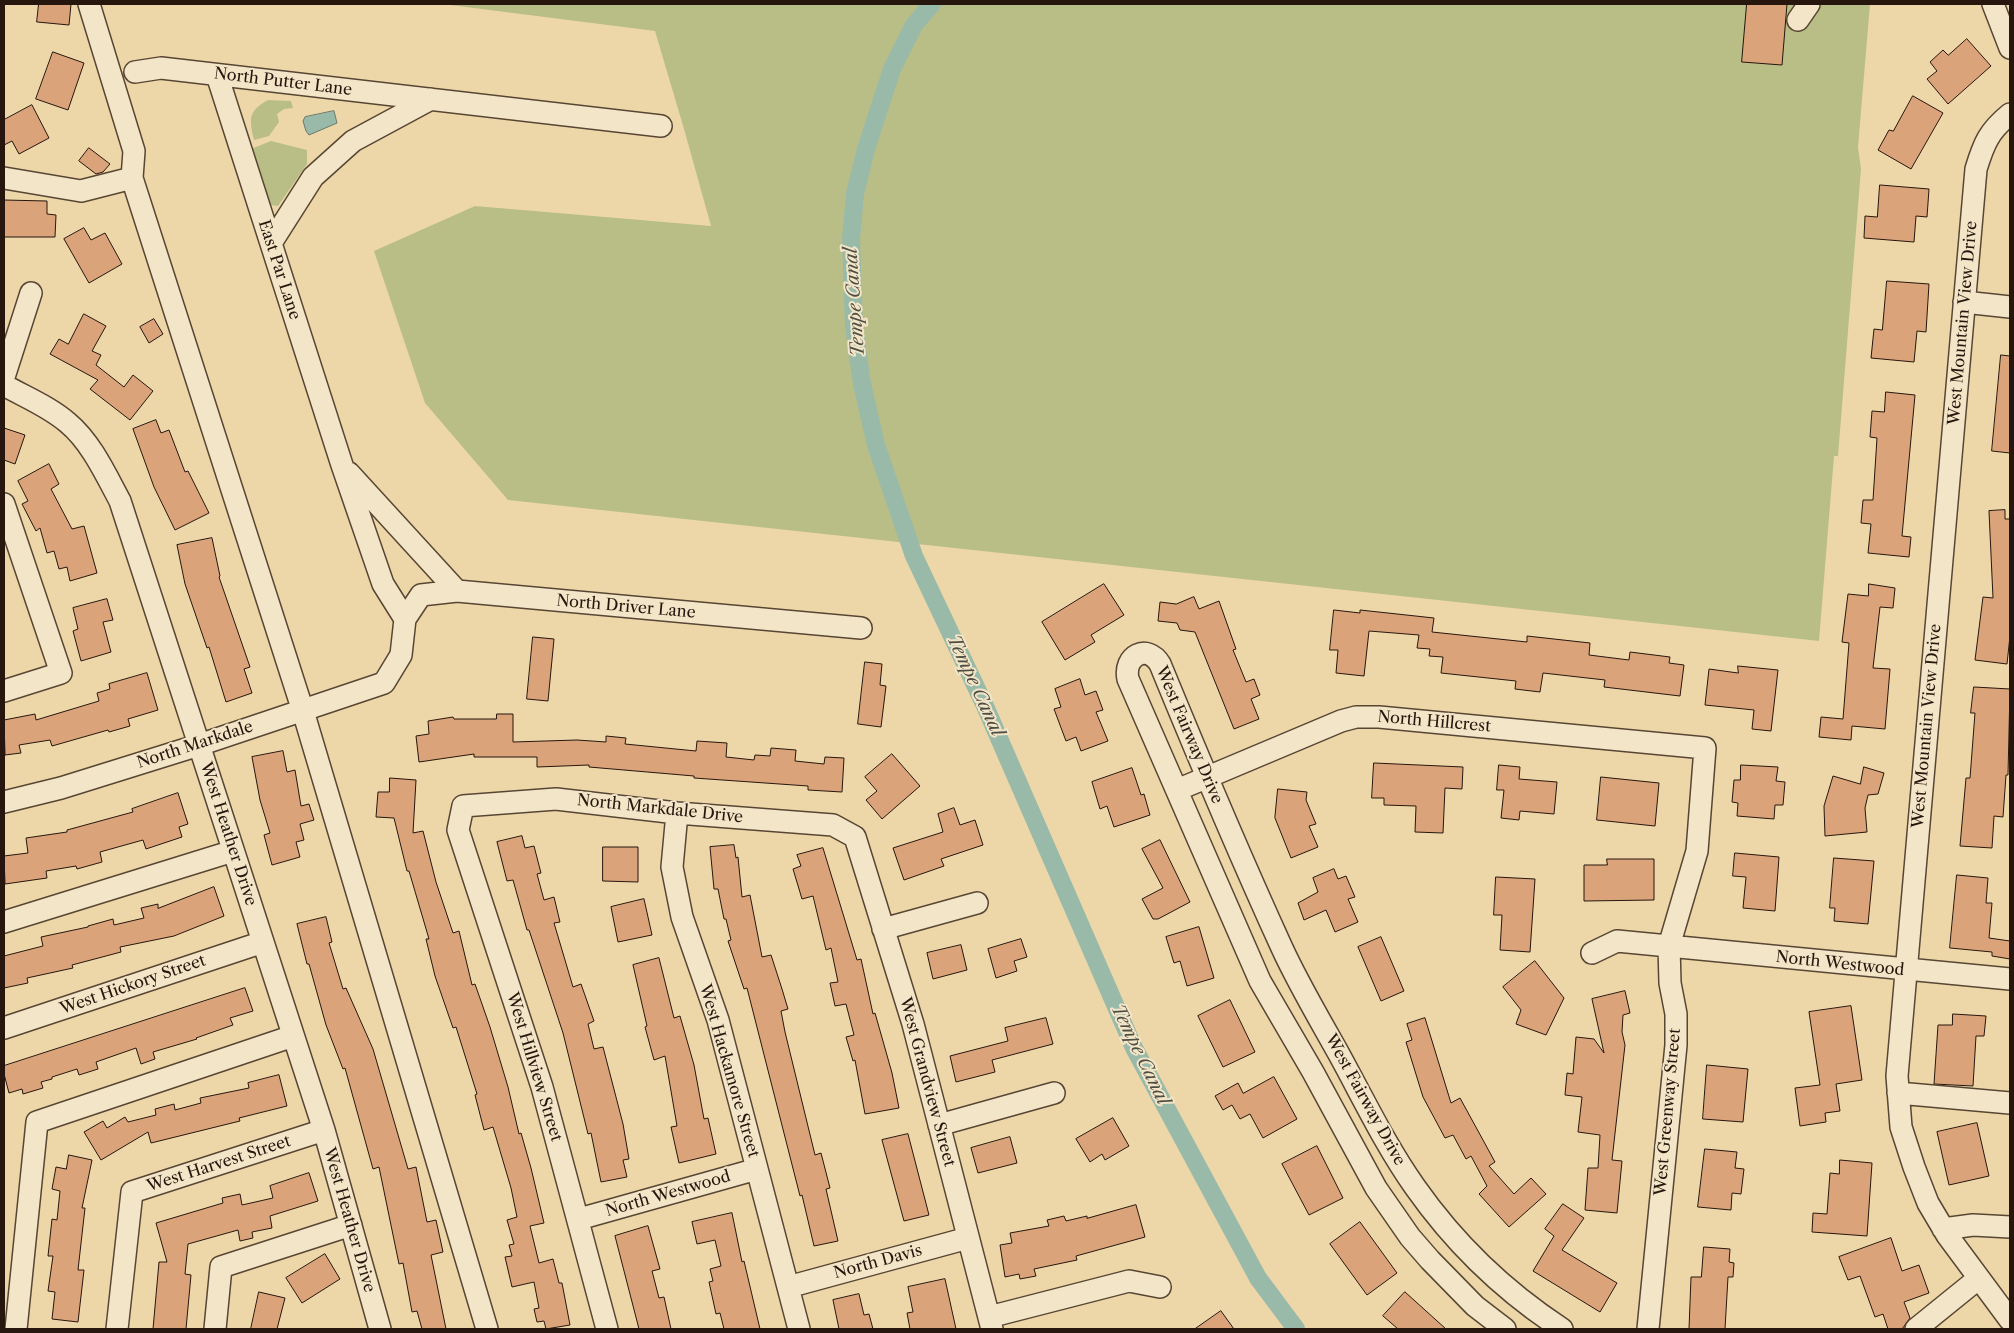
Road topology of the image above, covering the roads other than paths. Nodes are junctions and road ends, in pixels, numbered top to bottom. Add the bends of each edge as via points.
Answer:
1 (89, 4) edge
2 (1993, 4) edge
3 (2010, 48) edge
4 (135, 72) dead end
5 (217, 75) junction
6 (431, 100) junction
7 (2010, 114) edge
8 (661, 126) dead end
9 (4, 178) edge
10 (132, 178) junction
11 (270, 243) junction
12 (31, 293) dead end
13 (1964, 302) junction
14 (2010, 307) edge
15 (4, 377) edge
16 (4, 385) edge
17 (342, 465) junction
18 (4, 504) edge
19 (457, 591) junction
20 (405, 619) junction
21 (860, 628) dead end
22 (4, 691) edge
23 (303, 711) junction
24 (199, 745) junction
25 (1705, 748) joint
26 (1207, 778) junction
27 (1177, 790) junction
28 (4, 802) edge
29 (463, 806) joint
30 (677, 813) junction
31 (855, 836) joint
32 (233, 851) junction
33 (977, 903) dead end
34 (4, 922) edge
35 (884, 929) junction
36 (263, 942) junction
37 (1669, 946) junction
38 (1592, 953) dead end
39 (1906, 970) junction
40 (2010, 980) edge
41 (4, 1028) edge
42 (293, 1036) junction
43 (1054, 1093) dead end
44 (1898, 1093) junction
45 (2010, 1103) edge
46 (939, 1125) junction
47 (324, 1130) junction
48 (757, 1169) junction
49 (579, 1219) junction
50 (351, 1226) junction
51 (2010, 1228) edge
52 (1943, 1229) junction
53 (968, 1238) junction
54 (1979, 1278) junction
55 (788, 1287) junction
56 (1160, 1287) dead end
57 (2010, 1320) edge
58 (990, 1323) edge
59 (16, 1329) edge
60 (117, 1329) edge
61 (215, 1329) edge
62 (380, 1329) edge
63 (487, 1329) edge
64 (607, 1329) edge
65 (799, 1329) edge
66 (1505, 1329) edge
67 (1562, 1329) edge
68 (1648, 1329) edge
69 (1916, 1329) edge

1 - 10 street via 134,151
2 - 3 street
4 - 5 street, North Putter Lane via 161,68
5 - 6 street, North Putter Lane
5 - 11 street, East Par Lane
6 - 8 street, North Putter Lane
6 - 11 street via 353,140 313,177
7 - 13 street, West Mountain View Drive via 1997,125 1983,146 1976,169
9 - 10 street via 82,191
10 - 23 street
11 - 17 street, East Par Lane
12 - 15 street
13 - 14 street
13 - 39 street, West Mountain View Drive
16 - 24 street, West Heather Drive via 68,423 95,456 120,500
17 - 19 street, East Par Lane
17 - 20 street, East Par Lane via 383,584
18 - 22 street via 61,673
19 - 20 street, North Driver Lane via 421,595
19 - 21 street, North Driver Lane
20 - 23 street, North Markdale via 401,655 384,683
23 - 24 street, North Markdale
23 - 63 street
24 - 28 street, North Markdale via 61,788
24 - 32 street, West Heather Drive
25 - 26 street, North Hillcrest via 1380,716 1356,717
25 - 37 street, West Greenway Street via 1697,851
26 - 27 street, North Hillcrest
26 - 27 street, West Fairway Drive via 1160,664 1156,657 1138,655 1128,664 1128,679
26 - 67 street, West Fairway Drive via 1290,964 1414,1185 1450,1233 1479,1264 1508,1290
27 - 66 street, West Fairway Drive via 1260,981 1376,1188 1430,1260 1475,1306
29 - 30 street, North Markdale Drive via 556,799
29 - 49 street, West Hillview Street via 458,830 542,1087
30 - 31 street, North Markdale Drive via 834,825
30 - 48 street, West Hackamore Street via 672,866 682,917 718,1020
31 - 35 street, West Grandview Street
32 - 34 street
32 - 36 street, West Heather Drive
33 - 35 street
35 - 46 street, West Grandview Street
36 - 41 street, West Hickory Street
36 - 42 street, West Heather Drive
37 - 38 street, North Westwood via 1617,941
37 - 39 street, North Westwood
37 - 68 street, West Greenway Street via 1676,1045
39 - 40 street, North Westwood
39 - 44 street, West Mountain View Drive
42 - 47 street, West Heather Drive
42 - 59 street via 37,1122
43 - 46 street
44 - 45 street
44 - 52 street, West Mountain View Drive via 1901,1127 1914,1167 1928,1203
46 - 53 street, West Grandview Street
47 - 50 street, West Heather Drive
47 - 60 street, West Harvest Street via 132,1192
48 - 49 street, North Westwood
48 - 55 street, West Hackamore Street
49 - 64 street, West Hillview Street
50 - 61 street via 221,1267
50 - 62 street, West Heather Drive
51 - 52 street via 1974,1225
52 - 54 street, West Mountain View Drive
53 - 55 street, North Davis
53 - 58 street, West Grandview Street
54 - 57 street, West Mountain View Drive
54 - 69 street
55 - 65 street, West Hackamore Street
56 - 58 street via 1129,1281

